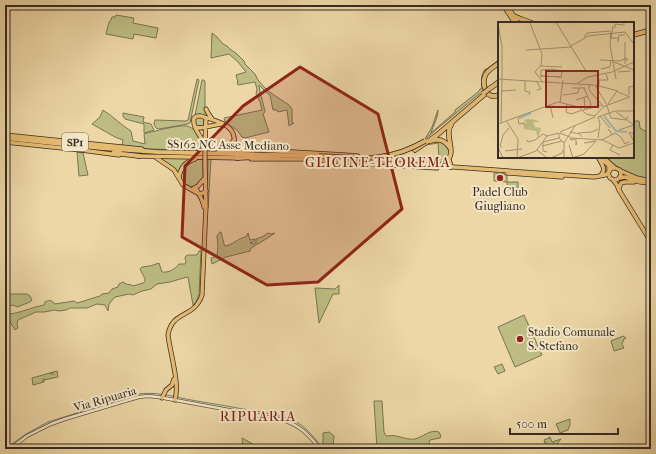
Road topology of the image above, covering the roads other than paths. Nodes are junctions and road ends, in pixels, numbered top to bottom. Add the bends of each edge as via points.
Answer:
1 (503, 5) edge
2 (507, 5) edge
3 (514, 16) junction
4 (514, 22) edge
5 (517, 22) edge
6 (523, 22) edge
7 (651, 29) edge
8 (634, 34) edge
9 (498, 64) edge
10 (498, 80) edge
11 (498, 84) edge
12 (498, 85) edge
13 (493, 86) junction
14 (490, 90) junction
15 (484, 93) junction
16 (498, 95) edge
17 (206, 109) dead end
18 (206, 118) junction
19 (456, 118) junction
20 (213, 120) junction
21 (224, 124) junction
22 (215, 125) junction
23 (206, 126) junction
24 (195, 127) junction
25 (206, 135) junction
26 (6, 139) edge
27 (234, 140) junction
28 (425, 142) junction
29 (206, 144) junction
30 (102, 148) junction
31 (450, 148) junction
32 (144, 150) junction
33 (113, 151) junction
34 (238, 151) junction
35 (219, 152) junction
36 (140, 156) junction
37 (154, 156) junction
38 (282, 156) junction
39 (319, 156) junction
40 (200, 158) junction
41 (237, 158) junction
42 (599, 158) edge
43 (600, 158) edge
44 (604, 158) edge
45 (449, 160) junction
46 (438, 166) junction
47 (451, 167) junction
48 (615, 168) junction
49 (621, 171) junction
50 (609, 172) junction
51 (599, 176) junction
52 (205, 177) junction
53 (179, 178) junction
54 (619, 178) junction
55 (611, 179) junction
56 (640, 182) junction
57 (651, 182) edge
58 (617, 185) junction
59 (188, 188) junction
60 (196, 188) junction
61 (619, 190) junction
62 (206, 191) junction
63 (199, 194) junction
64 (651, 242) edge
65 (163, 395) junction
66 (175, 400) junction
67 (10, 449) edge
68 (320, 449) edge

1 - 4 main road
2 - 3 main road
3 - 5 main road
3 - 6 highway
7 - 8 highway
9 - 16 highway via 487,73 483,81 489,94
10 - 13 highway
11 - 13 highway, SS162 NC Asse Mediano
12 - 14 highway, SS162 NC Asse Mediano
13 - 14 highway, SS162 NC Asse Mediano
14 - 15 highway, SS162 NC Asse Mediano, bridge
15 - 19 highway, SS162 NC Asse Mediano
15 - 28 highway, SS162 NC Asse Mediano
17 - 20 main road
18 - 20 main road
18 - 23 main road
18 - 24 main road via 195,117
19 - 28 highway, SS162 NC Asse Mediano
19 - 31 highway via 449,129
20 - 21 main road
21 - 22 main road
21 - 27 main road via 232,130
22 - 23 main road
22 - 25 main road
23 - 24 main road
23 - 25 main road
24 - 29 main road
25 - 29 main road
26 - 30 highway, SS162 NC Asse Mediano
26 - 32 main road, SP1
26 - 33 highway, SS162 NC Asse Mediano
26 - 36 main road, SP1 via 122,156
27 - 34 main road via 234,146
27 - 35 main road
28 - 31 highway via 440,139
28 - 39 highway, SS162 NC Asse Mediano, bridge via 383,157
28 - 39 highway, SS162 NC Asse Mediano, bridge via 415,150 396,157 375,160
29 - 52 main road, bridge
30 - 32 highway
30 - 39 highway, SS162 NC Asse Mediano
31 - 45 highway
32 - 35 main road, SP1
33 - 36 highway
33 - 38 highway, SS162 NC Asse Mediano via 172,155
34 - 35 main road, SP1
34 - 46 main road, SP1 via 346,155 376,162
36 - 37 main road, SP1
37 - 40 main road, SP1
37 - 53 main road via 174,170
38 - 39 highway, SS162 NC Asse Mediano
38 - 41 highway
40 - 41 main road, SP1
40 - 53 main road via 186,163
41 - 55 main road, SP1 via 304,159
42 - 51 main road via 604,169
43 - 50 main road via 609,166
44 - 48 main road
45 - 46 highway
45 - 47 highway
46 - 47 main road, SP1
47 - 51 main road, SP1
48 - 49 main road
48 - 50 main road
49 - 54 main road
49 - 57 main road
50 - 51 main road, SP1
50 - 55 main road
52 - 60 main road via 202,184
52 - 62 main road
53 - 59 main road
54 - 55 main road
54 - 56 main road via 625,177
54 - 58 main road
55 - 58 main road
56 - 57 main road
56 - 61 main road via 623,182
58 - 61 main road
59 - 60 main road
59 - 63 main road
60 - 63 main road
61 - 64 main road
62 - 63 main road
62 - 66 main road via 202,295 194,309 175,320 168,335 176,383
63 - 65 main road via 204,205 200,295 193,307 174,319 167,328 174,382
65 - 66 street, Via Ripuaria
65 - 67 street, Via Ripuaria via 140,397 65,419 27,436
66 - 68 street, Via Ripuaria via 293,423

